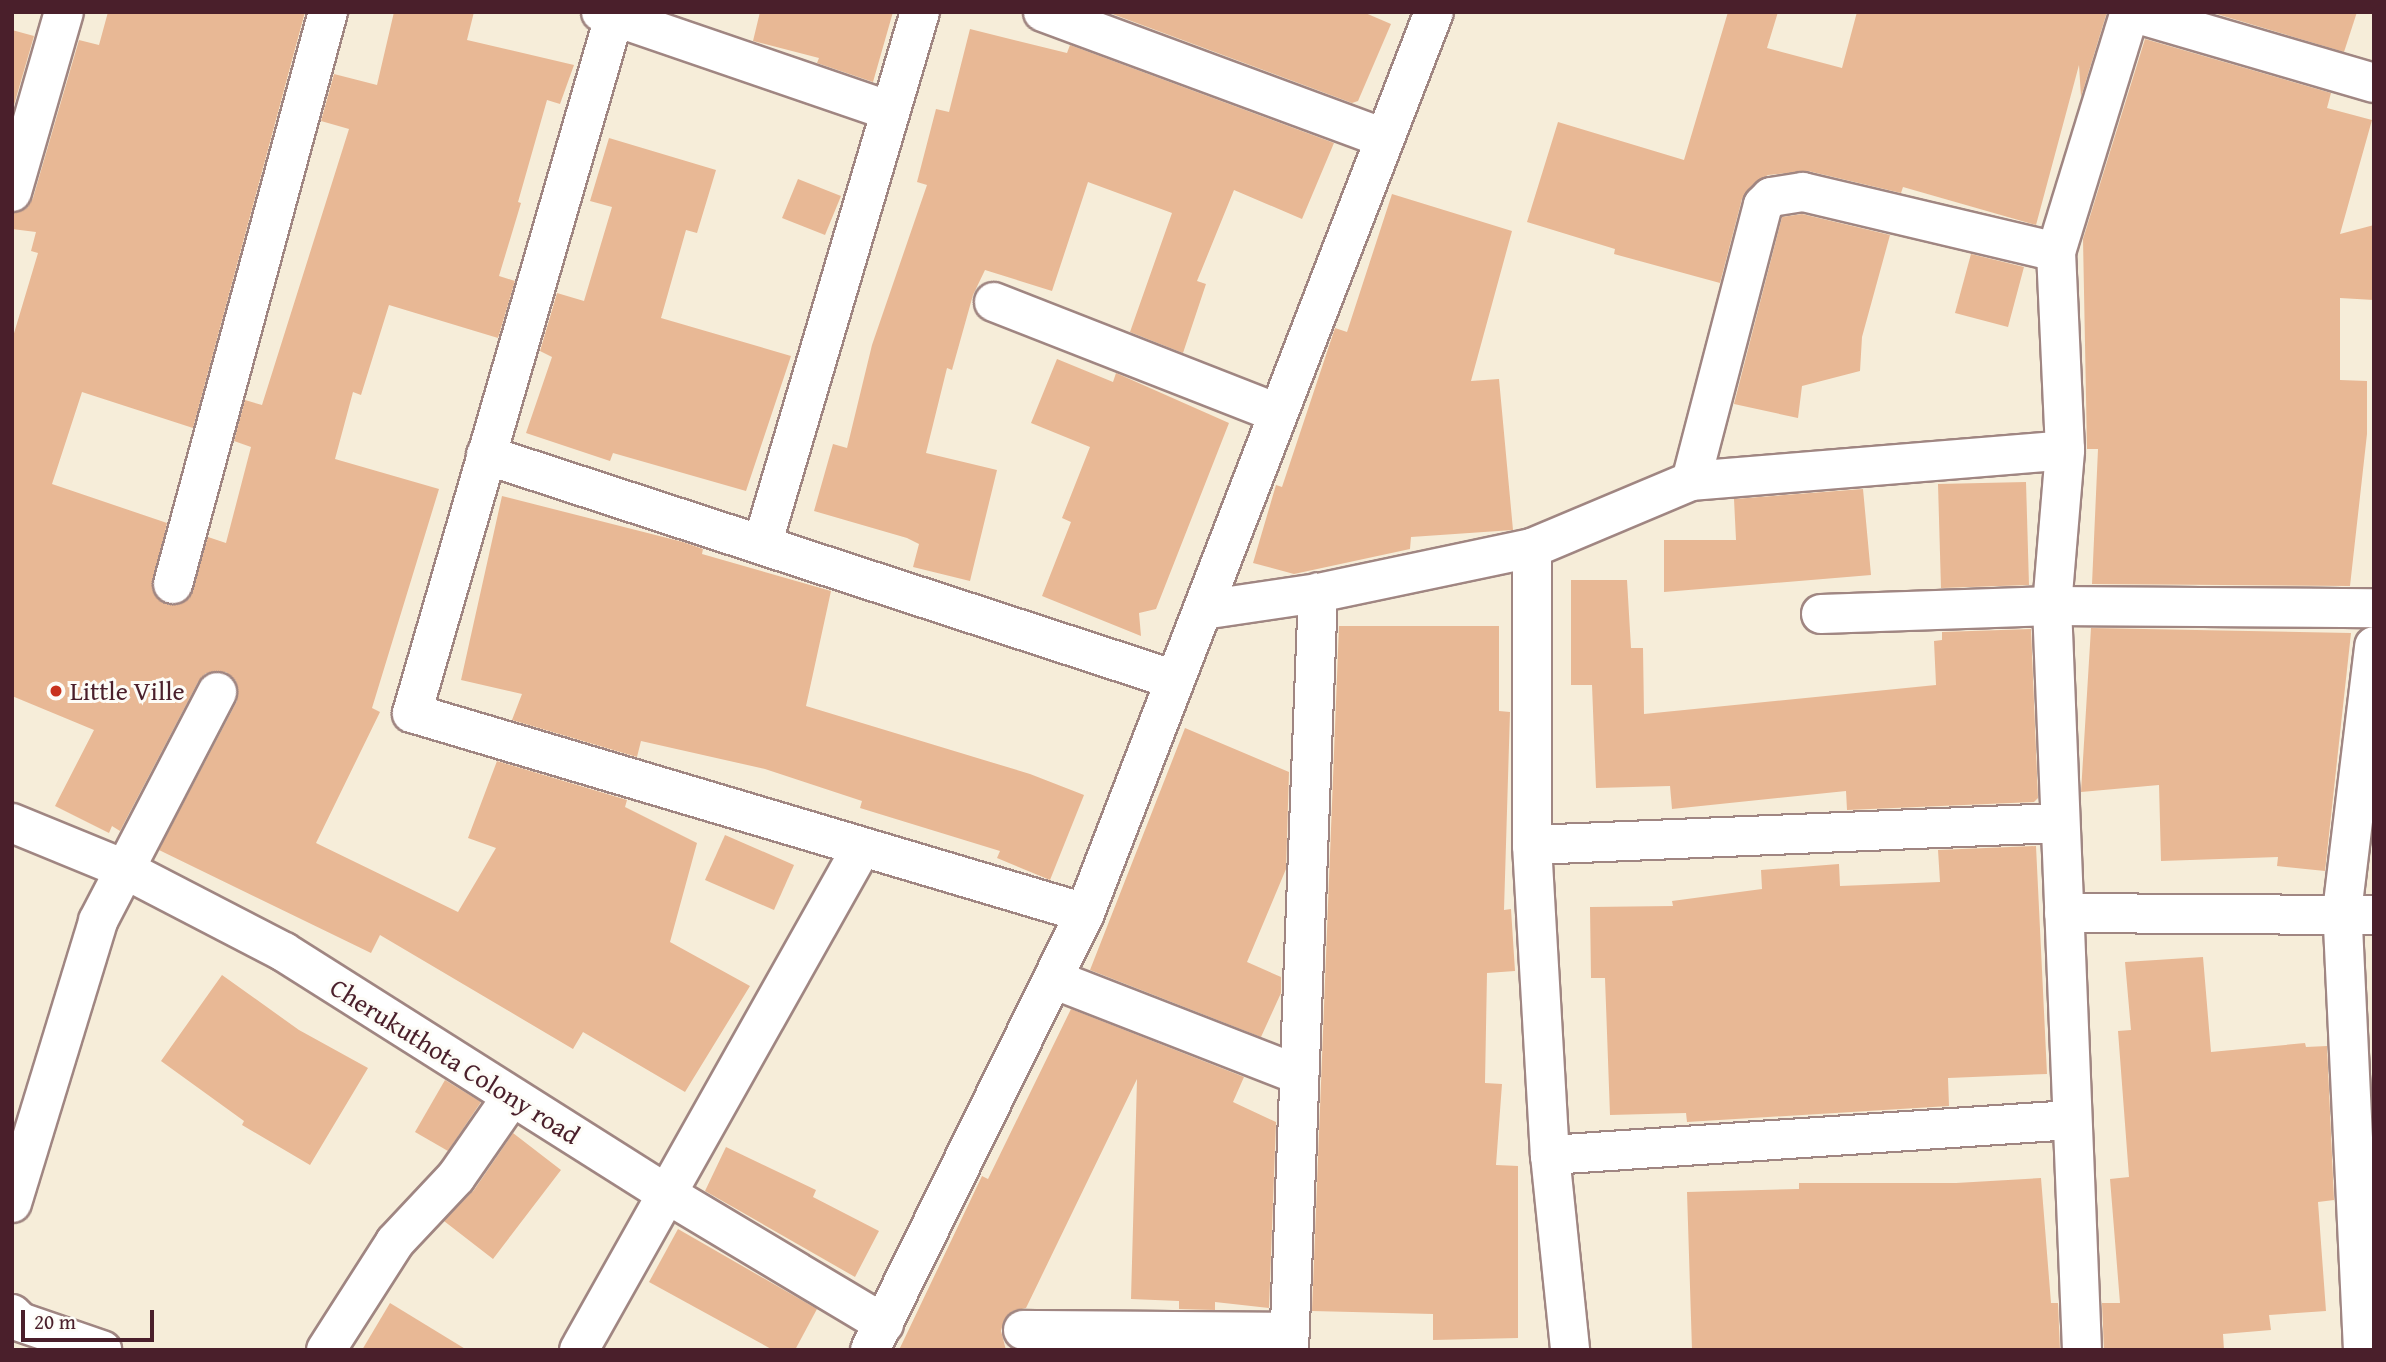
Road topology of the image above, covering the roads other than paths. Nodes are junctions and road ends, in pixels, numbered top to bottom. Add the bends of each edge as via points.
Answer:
1 (64, 12) edge
2 (327, 12) edge
3 (920, 12) edge
4 (1043, 12) edge
5 (1434, 12) edge
6 (2131, 12) edge
7 (607, 15) edge
8 (2374, 83) edge
9 (890, 111) junction
10 (1384, 138) junction
11 (12, 192) edge
12 (2056, 251) junction
13 (994, 302) dead end
14 (1277, 414) junction
15 (2065, 450) junction
16 (486, 455) junction
17 (1692, 481) junction
18 (762, 545) junction
19 (1532, 548) junction
20 (173, 584) dead end
21 (1318, 593) junction
22 (2052, 606) junction
23 (2374, 608) edge
24 (1203, 610) junction
25 (1821, 614) dead end
26 (2374, 646) edge
27 (1172, 679) junction
28 (217, 692) dead end
29 (12, 823) edge
30 (2060, 823) junction
31 (1532, 845) junction
32 (862, 847) junction
33 (124, 869) junction
34 (1085, 913) junction
35 (2064, 913) junction
36 (2358, 914) edge
37 (1053, 979) junction
38 (1299, 1075) junction
39 (511, 1097) junction
40 (2072, 1120) junction
41 (1550, 1155) junction
42 (667, 1194) junction
43 (12, 1203) edge
44 (2364, 1220) edge
45 (12, 1314) edge
46 (1023, 1330) dead end
47 (877, 1337) edge
48 (1289, 1341) edge
49 (102, 1350) edge
50 (326, 1350) edge
51 (579, 1350) edge
52 (1570, 1350) edge
53 (2082, 1350) edge
54 (2363, 1350) edge

1 - 11 street
2 - 20 street
3 - 9 street
4 - 10 street
5 - 10 street
6 - 8 street
6 - 12 street
7 - 9 street
7 - 16 street
9 - 18 street
10 - 14 street
12 - 15 street
12 - 17 street via 1803,192 1771,197 1763,205
13 - 14 street
14 - 24 street
15 - 17 street
15 - 22 street
16 - 18 street
16 - 32 street via 412,713
17 - 19 street
18 - 27 street
19 - 21 street
19 - 31 street
21 - 24 street
21 - 38 street
22 - 23 street
22 - 25 street
22 - 30 street
24 - 27 street
26 - 36 street
27 - 34 street
28 - 33 street
29 - 33 street, Cherukuthota Colony road
30 - 31 street
30 - 35 street
31 - 41 street
32 - 34 street
32 - 42 street
33 - 39 street, Cherukuthota Colony road via 284,952
33 - 43 street via 98,921
34 - 37 street
35 - 36 street
35 - 40 street
36 - 44 street
37 - 38 street
37 - 47 street
38 - 48 street
39 - 42 street, Cherukuthota Colony road
39 - 50 street via 456,1177 395,1242
40 - 41 street
40 - 53 street
41 - 52 street
42 - 47 street, Cherukuthota Colony road
42 - 51 street
44 - 54 street
45 - 49 street via 20,1322
46 - 48 street

